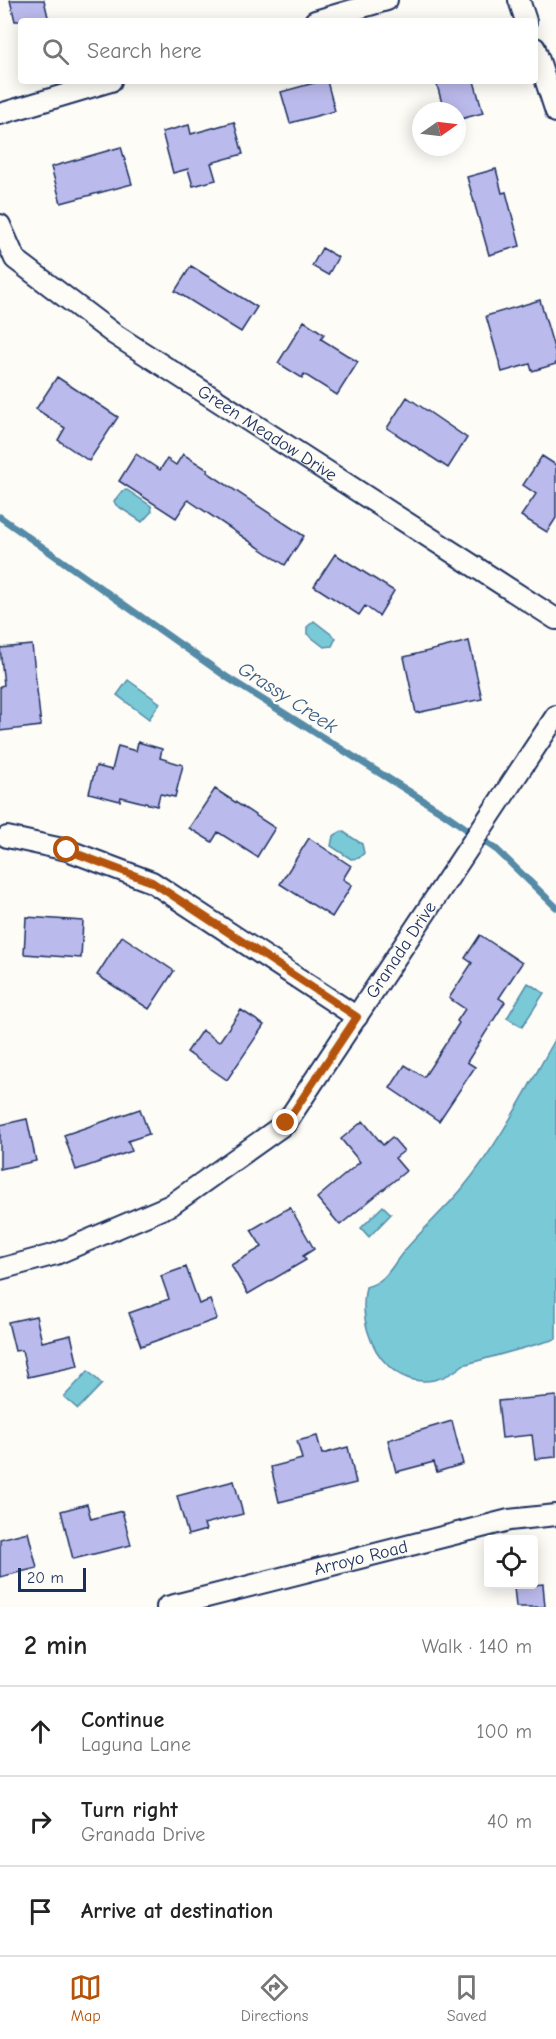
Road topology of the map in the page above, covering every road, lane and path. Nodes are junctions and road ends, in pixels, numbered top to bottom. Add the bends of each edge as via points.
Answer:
1 (387, 0) edge
2 (519, 0) edge
3 (325, 18) edge
4 (525, 18) edge
5 (538, 57) edge
6 (101, 84) edge
7 (556, 112) edge
8 (0, 114) edge
9 (0, 225) edge
10 (556, 619) edge
11 (556, 716) edge
12 (7, 837) dead end
13 (357, 1017) junction
14 (0, 1269) edge
15 (556, 1515) edge
16 (167, 1607) edge

1 - 3 street
2 - 4 street
5 - 7 street
6 - 8 street
9 - 10 street, Green Meadow Drive via 15,258 114,334
11 - 13 street, Granada Drive
12 - 13 street via 67,850 152,882
13 - 14 street, Granada Drive via 286,1123 171,1205 56,1254
15 - 16 street, Arroyo Road via 509,1520

